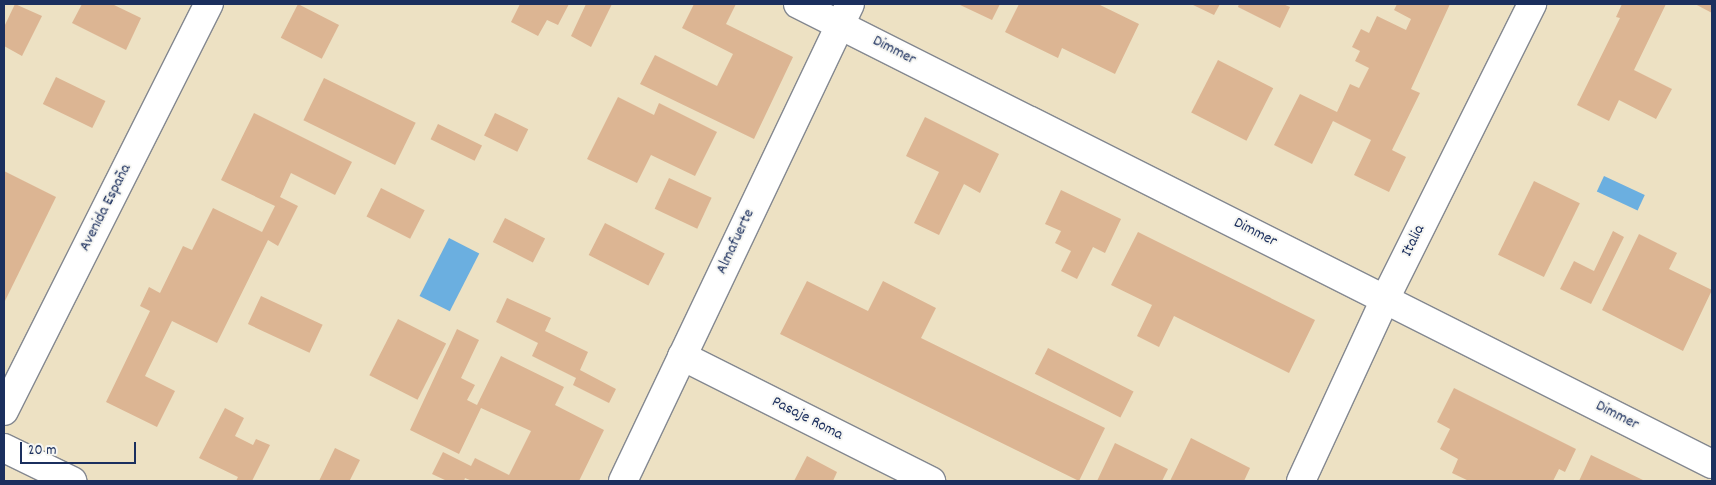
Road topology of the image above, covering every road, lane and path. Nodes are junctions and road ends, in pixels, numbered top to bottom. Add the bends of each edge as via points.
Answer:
1 (209, 4) edge
2 (798, 4) edge
3 (1532, 4) edge
4 (845, 14) edge
5 (1385, 299) junction
6 (682, 356) junction
7 (4, 411) edge
8 (4, 448) edge
9 (1712, 464) edge
10 (72, 481) edge
11 (623, 481) edge
12 (931, 481) edge
13 (1301, 481) edge

1 - 7 street, Avenida España
2 - 4 street, Dimmer
3 - 5 street, Italia
4 - 5 street, Dimmer
4 - 6 street, Almafuerte
5 - 9 street, Dimmer
5 - 13 street, Italia
6 - 11 street, Almafuerte
6 - 12 street, Pasaje Roma
8 - 10 street

